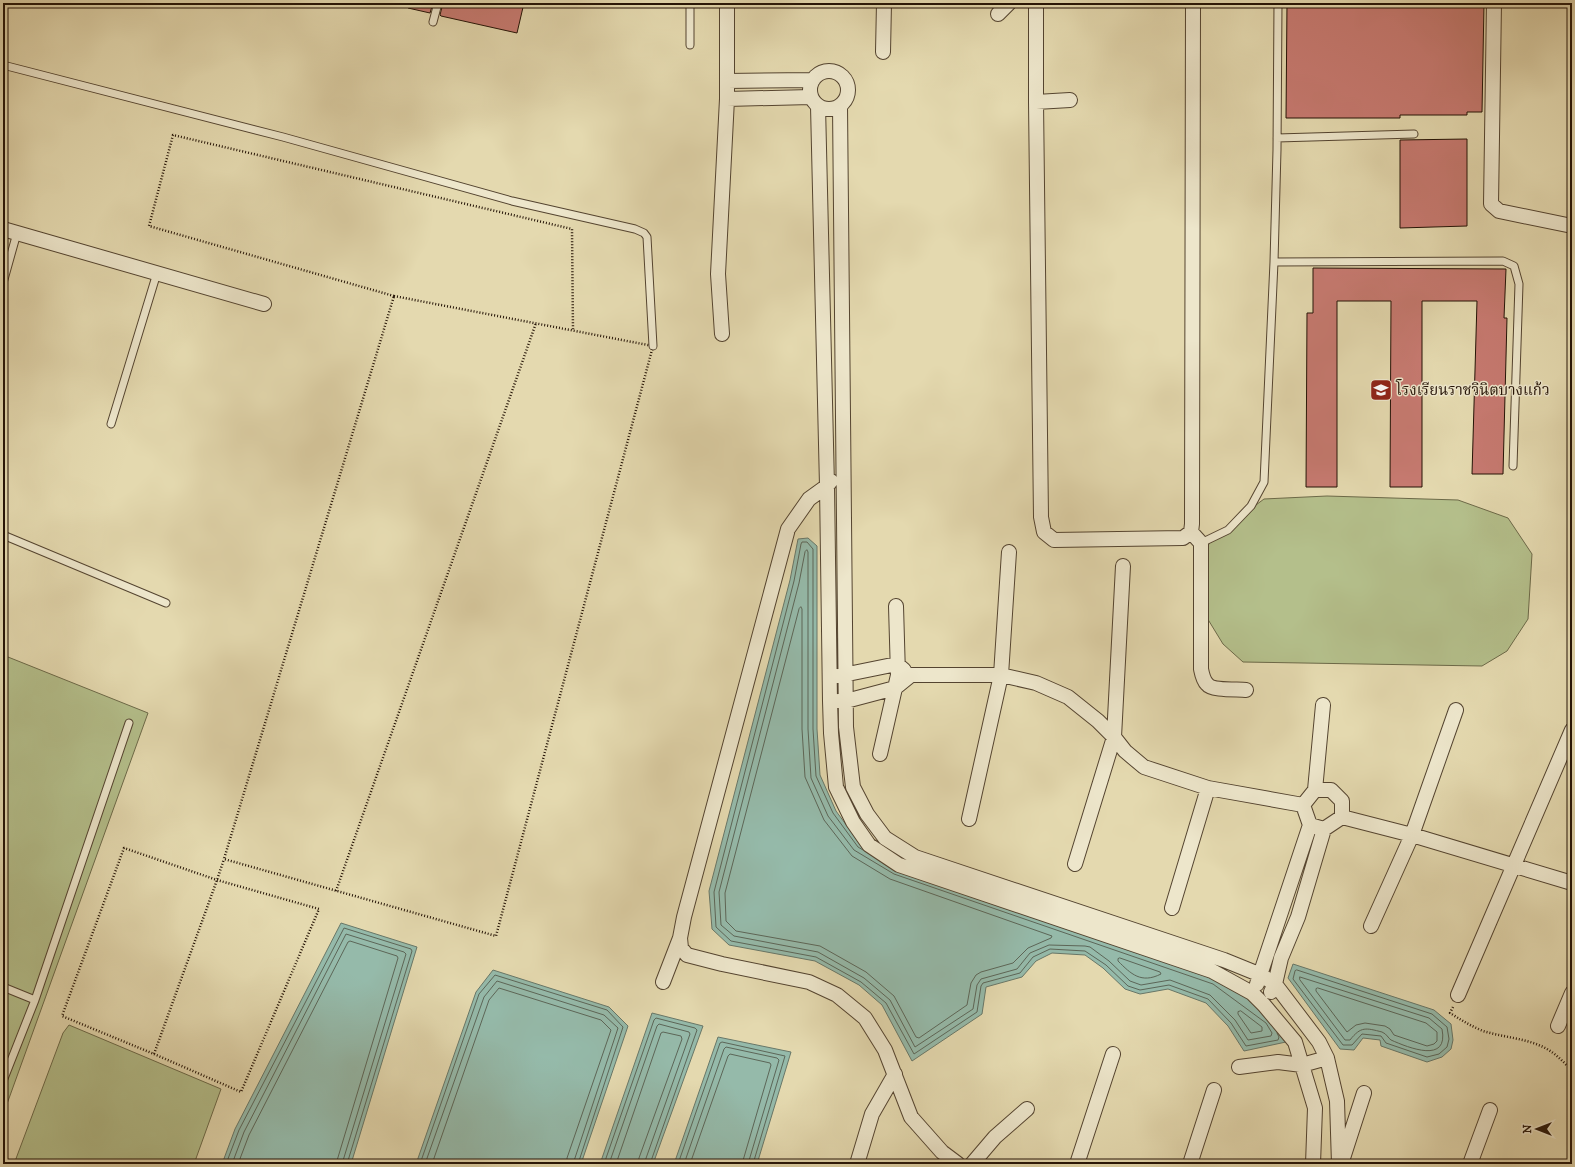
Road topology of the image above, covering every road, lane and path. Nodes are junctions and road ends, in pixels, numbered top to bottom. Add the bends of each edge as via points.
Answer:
1 (438, 3) edge
2 (690, 3) edge
3 (727, 3) edge
4 (884, 3) edge
5 (1009, 3) edge
6 (1036, 3) edge
7 (1193, 3) edge
8 (1278, 3) edge
9 (1494, 3) edge
10 (998, 14) dead end
11 (434, 22) dead end
12 (690, 44) dead end
13 (883, 52) dead end
14 (3, 65) edge
15 (813, 80) junction
16 (727, 81) junction
17 (727, 99) junction
18 (1070, 100) dead end
19 (815, 101) junction
20 (1036, 102) junction
21 (840, 106) junction
22 (1414, 134) dead end
23 (1277, 138) junction
24 (1572, 226) edge
25 (3, 229) edge
26 (17, 233) junction
27 (1274, 262) junction
28 (157, 274) junction
29 (3, 283) edge
30 (394, 296) junction
31 (264, 304) dead end
32 (536, 323) junction
33 (574, 330) junction
34 (722, 334) dead end
35 (653, 346) junction
36 (111, 424) dead end
37 (845, 462) junction
38 (1513, 466) dead end
39 (827, 486) junction
40 (1191, 532) junction
41 (3, 535) edge
42 (1201, 543) junction
43 (1009, 552) dead end
44 (1123, 566) dead end
45 (166, 603) dead end
46 (896, 606) dead end
47 (897, 664) junction
48 (846, 675) junction
49 (911, 675) junction
50 (1001, 675) junction
51 (830, 676) junction
52 (895, 688) junction
53 (1246, 690) dead end
54 (830, 700) junction
55 (846, 701) junction
56 (1323, 705) dead end
57 (1456, 710) dead end
58 (130, 723) dead end
59 (830, 727) junction
60 (846, 727) junction
61 (1572, 730) edge
62 (1114, 737) junction
63 (880, 754) dead end
64 (1208, 788) junction
65 (1315, 790) junction
66 (1303, 804) junction
67 (1342, 817) junction
68 (969, 818) dead end
69 (1310, 825) junction
70 (1324, 829) junction
71 (1412, 835) junction
72 (224, 859) junction
73 (1075, 864) dead end
74 (1513, 866) junction
75 (217, 880) junction
76 (1572, 883) edge
77 (336, 891) junction
78 (1042, 900) junction
79 (1172, 908) dead end
80 (1040, 914) junction
81 (1371, 926) dead end
82 (680, 938) junction
83 (1261, 975) junction
84 (663, 982) dead end
85 (1275, 984) junction
86 (3, 987) edge
87 (1252, 993) junction
88 (1572, 993) edge
89 (1458, 995) joint
90 (35, 1000) junction
91 (1264, 1005) junction
92 (1558, 1026) dead end
93 (154, 1054) junction
94 (1113, 1054) dead end
95 (1327, 1058) junction
96 (1302, 1065) junction
97 (1239, 1067) dead end
98 (1572, 1071) edge
99 (895, 1074) junction
100 (3, 1081) edge
101 (1214, 1090) dead end
102 (1364, 1093) dead end
103 (1337, 1101) junction
104 (1315, 1108) junction
105 (1027, 1109) dead end
106 (1490, 1110) dead end
107 (857, 1164) edge
108 (958, 1164) edge
109 (972, 1164) edge
110 (1077, 1164) edge
111 (1190, 1164) edge
112 (1314, 1164) edge
113 (1340, 1164) edge
114 (1470, 1164) edge

1 - 11 lane
2 - 12 lane
3 - 16 street
4 - 13 street
5 - 10 street
6 - 20 street
7 - 40 street
8 - 23 lane
9 - 24 street via 1491,204 1499,211
14 - 35 lane via 283,137 512,201 635,229 647,237
15 - 16 street
15 - 19 street via 810,88
15 - 21 street via 825,72 840,74 848,86 848,94
16 - 17 street
17 - 19 street
17 - 34 street via 718,274
18 - 20 street
19 - 21 street via 829,109
19 - 39 street
20 - 40 street via 1041,517 1044,532 1054,540 1183,538
21 - 37 street
22 - 23 lane
23 - 27 lane
25 - 26 street
26 - 28 street
26 - 29 lane
27 - 38 lane via 1503,261 1514,266 1519,284
27 - 42 lane via 1264,482 1251,506 1228,530
28 - 31 street
28 - 36 lane
30 - 32 path
30 - 33 path via 148,226 173,135 572,229
30 - 72 path
32 - 33 path
32 - 77 path
33 - 35 path
35 - 77 path via 496,936
37 - 39 street
37 - 48 street
39 - 51 street
39 - 82 street via 808,499 788,529
40 - 42 street
41 - 45 lane
42 - 53 street via 1201,669 1207,685 1212,688
43 - 50 street
44 - 62 street
46 - 47 street
47 - 48 street
47 - 49 street
47 - 52 street
48 - 51 street
48 - 55 street
49 - 50 street
49 - 52 street
50 - 62 street via 1036,683 1068,697 1098,720
50 - 68 street
51 - 54 street
52 - 55 street
52 - 63 street
54 - 55 street
54 - 59 street
55 - 60 street
56 - 65 street
57 - 71 street
58 - 90 lane
59 - 60 street
59 - 80 street via 836,788 853,822 869,846 899,866
60 - 78 street via 853,787 867,814 885,838 915,857
61 - 74 street
62 - 64 street via 1125,751 1144,767
62 - 73 street
64 - 66 street
64 - 79 street
65 - 66 street
65 - 67 street via 1331,790 1342,801
66 - 69 street
67 - 70 street
67 - 71 street
69 - 70 street
69 - 83 street
70 - 85 street via 1298,917 1281,958
71 - 74 street
71 - 81 street
72 - 75 path
72 - 77 path
74 - 76 street
74 - 89 street
75 - 93 path
75 - 93 path via 124,848 62,1016
75 - 93 path via 319,909 241,1092
78 - 80 street
78 - 83 street via 1224,960
80 - 87 street via 1212,971
82 - 84 street
82 - 99 street via 681,948 687,955 809,982 837,995 865,1018 885,1050
83 - 85 street
83 - 87 street
85 - 91 street
85 - 95 street via 1319,1042
86 - 90 lane
87 - 91 street
88 - 92 street
89 - 98 path via 1450,1013 1484,1031 1542,1046
90 - 100 lane
91 - 96 street via 1295,1042
94 - 110 street
95 - 96 street
95 - 103 street
96 - 97 street via 1278,1062
96 - 104 street
99 - 107 street via 872,1114
99 - 108 street via 911,1117 942,1152
101 - 111 street
102 - 113 street
103 - 104 street
103 - 113 street
104 - 112 street
105 - 109 street via 995,1138
106 - 114 street

